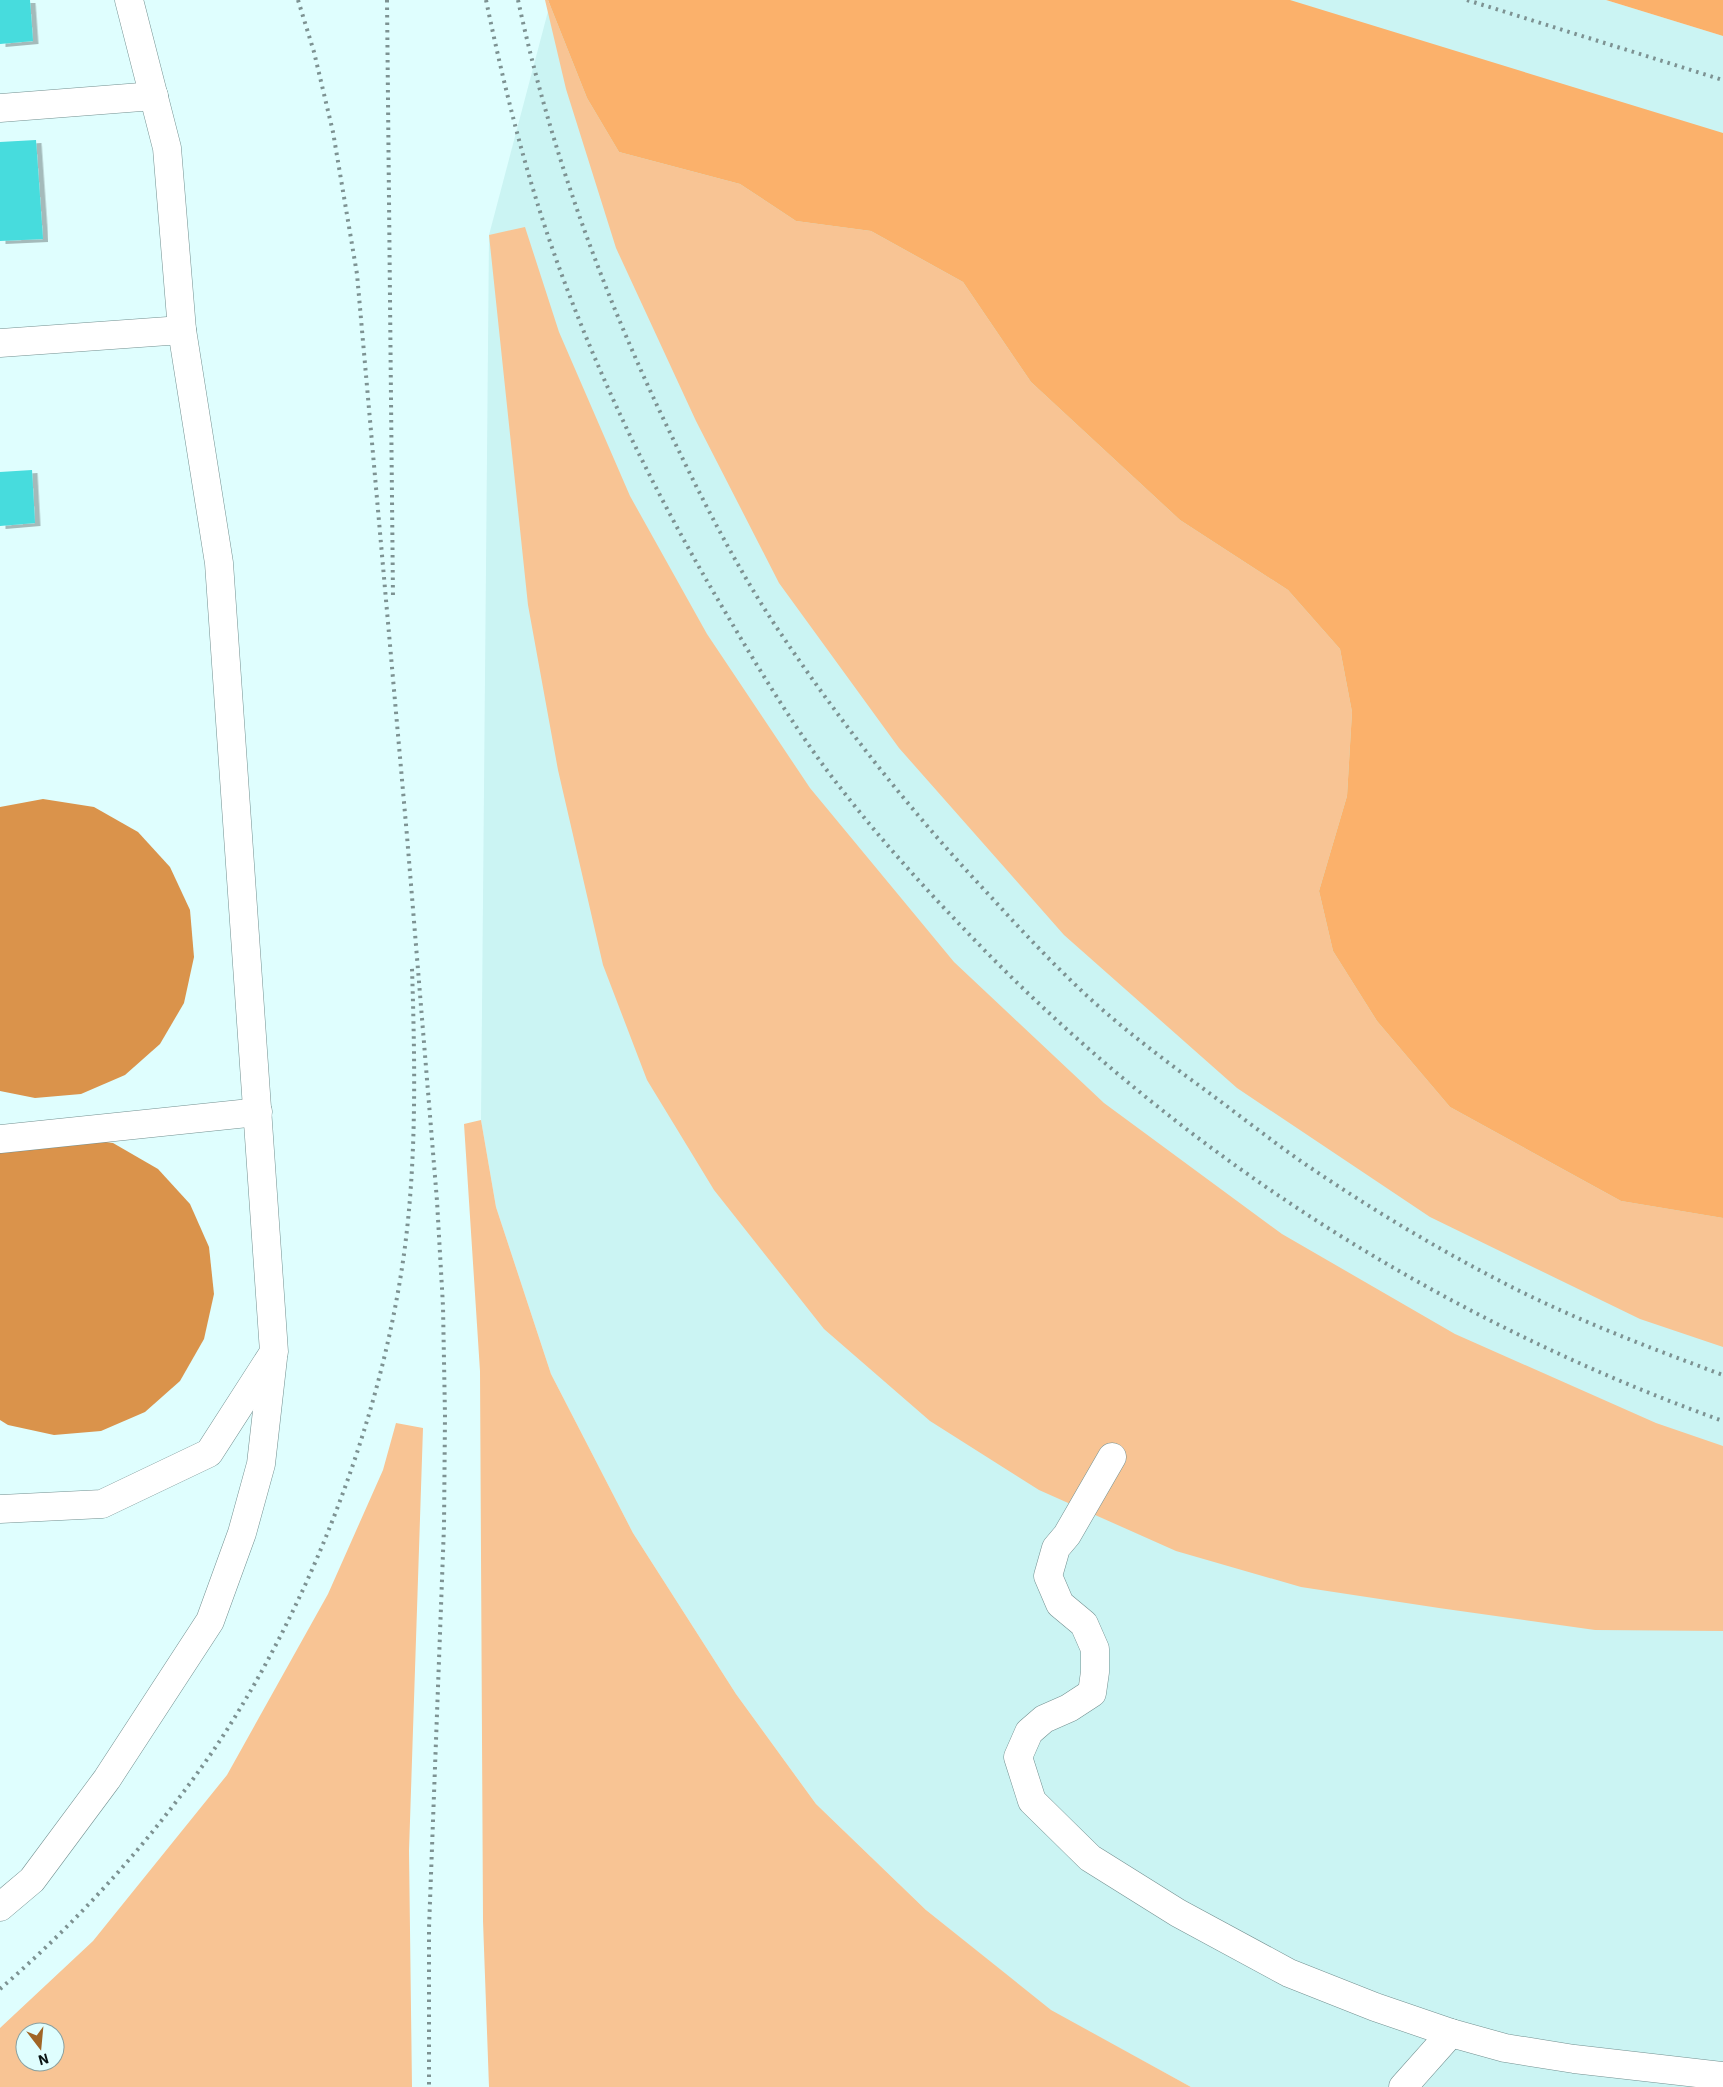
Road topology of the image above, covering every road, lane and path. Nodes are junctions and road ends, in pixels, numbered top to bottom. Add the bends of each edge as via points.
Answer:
1 (129, 0) edge
2 (154, 96) junction
3 (0, 108) edge
4 (182, 330) junction
5 (0, 343) edge
6 (258, 1112) junction
7 (0, 1139) edge
8 (274, 1352) junction
9 (1112, 1457) dead end
10 (0, 1509) edge
11 (0, 1907) edge
12 (1452, 2033) junction
13 (1723, 2076) edge
14 (1403, 2087) edge

1 - 2 lane
2 - 3 lane
2 - 4 lane via 167,148
4 - 5 lane
4 - 6 lane via 219,563
6 - 7 lane
6 - 8 lane
8 - 10 lane via 209,1453 102,1504
8 - 11 lane via 261,1464 242,1533 210,1621 108,1779 32,1880
9 - 12 lane via 1056,1548 1048,1576 1060,1604 1084,1624 1095,1649 1095,1672 1092,1693 1044,1719 1029,1732 1018,1757 1032,1801 1090,1858 1178,1913 1288,1973
12 - 13 lane via 1505,2048 1574,2059
12 - 14 lane

